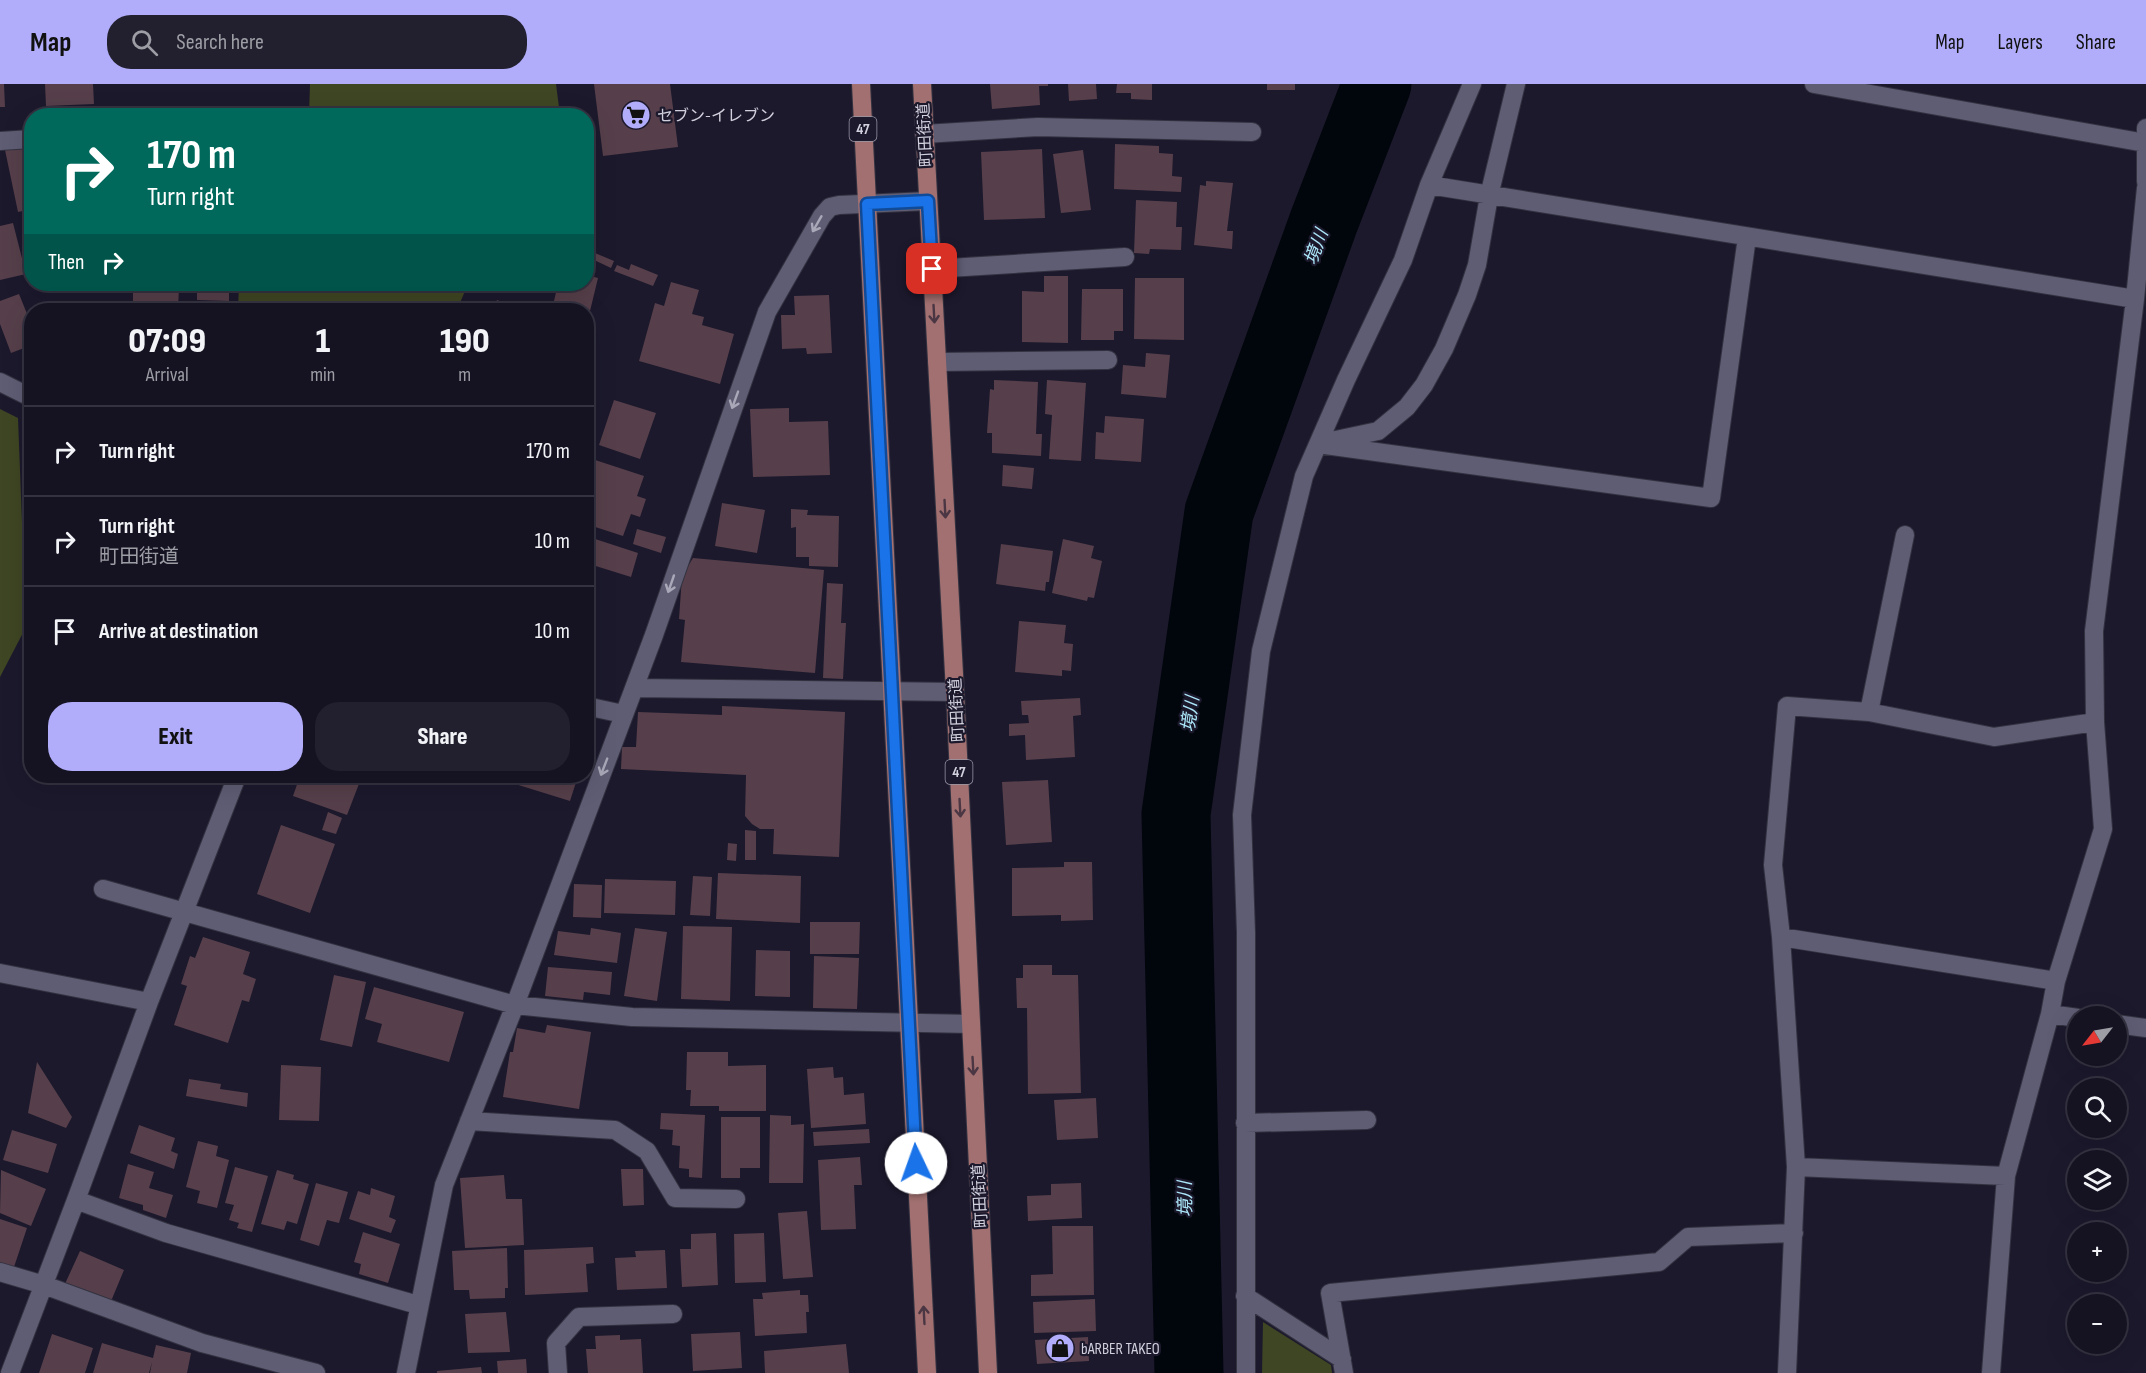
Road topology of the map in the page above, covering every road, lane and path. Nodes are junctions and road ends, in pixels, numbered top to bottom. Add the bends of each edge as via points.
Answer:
1 (861, 84) edge
2 (922, 84) edge
3 (1472, 84) edge
4 (1516, 84) edge
5 (1814, 84) edge
6 (2146, 128) edge
7 (1252, 132) dead end
8 (924, 134) junction
9 (24, 140) edge
10 (0, 141) edge
11 (2145, 143) edge
12 (2146, 182) edge
13 (1429, 185) junction
14 (2146, 188) edge
15 (1489, 196) junction
16 (928, 201) junction
17 (867, 204) junction
18 (1747, 237) junction
19 (1125, 257) dead end
20 (932, 269) junction
21 (2135, 300) junction
22 (1108, 360) dead end
23 (937, 362) junction
24 (0, 382) edge
25 (24, 394) edge
26 (1318, 444) junction
27 (1905, 535) dead end
28 (634, 688) junction
29 (893, 692) junction
30 (955, 692) junction
31 (594, 708) edge
32 (1869, 712) junction
33 (624, 714) junction
34 (2095, 722) junction
35 (234, 783) edge
36 (103, 889) dead end
37 (184, 912) junction
38 (1781, 937) junction
39 (0, 973) edge
40 (2056, 981) junction
41 (149, 1002) junction
42 (515, 1005) junction
43 (2050, 1014) junction
44 (2067, 1016) edge
45 (909, 1024) junction
46 (971, 1024) junction
47 (2127, 1025) edge
48 (2146, 1028) edge
49 (1367, 1120) dead end
50 (469, 1121) junction
51 (1245, 1123) junction
52 (1796, 1167) junction
53 (2006, 1176) junction
54 (736, 1199) dead end
55 (76, 1200) junction
56 (1794, 1233) junction
57 (0, 1272) edge
58 (44, 1285) junction
59 (1245, 1296) junction
60 (418, 1305) junction
61 (673, 1314) dead end
62 (1343, 1366) edge
63 (10, 1373) edge
64 (316, 1373) edge
65 (406, 1373) edge
66 (558, 1373) edge
67 (927, 1373) edge
68 (988, 1373) edge
69 (1246, 1373) edge
70 (1787, 1373) edge
71 (1991, 1373) edge

1 - 17 main road, 47
2 - 8 main road, 町田街道 / 47
3 - 13 street
4 - 15 street
5 - 11 street
6 - 11 street
7 - 8 street via 1038,127
8 - 16 main road, 町田街道 / 47
9 - 10 street
11 - 12 street
13 - 15 street
13 - 26 street via 1403,260
14 - 21 street
15 - 18 street
15 - 26 street via 1477,265 1467,295 1424,385 1407,407 1378,431
16 - 17 street
16 - 20 main road, 町田街道 / 47
17 -> 28 street via 832,206 822,216 767,312
17 - 29 main road, 47
18 - 21 street
18 - 26 street via 1711,498
19 - 20 street
20 -> 23 main road, 町田街道 / 47
21 - 34 street via 2094,631
22 - 23 street
23 -> 30 main road, 町田街道 / 47
24 - 25 street
26 - 51 street via 1304,476 1261,651 1242,815
27 - 32 street
28 - 29 street
28 - 33 street
29 - 30 street
29 - 45 main road, 47
30 -> 46 main road, 町田街道 / 47
31 - 33 street
32 - 34 street via 1994,737
32 - 38 street via 1787,706 1773,865
33 -> 42 street
34 - 40 street via 2103,829
35 - 37 street
36 - 37 street
37 - 41 street
37 - 42 street
38 - 40 street
38 - 52 street
39 - 41 street
40 - 43 street
41 - 55 street
42 - 45 street via 632,1017
42 - 50 street
43 - 44 street
43 - 53 street
45 - 46 street
67 -> 45 main road, 47
46 -> 68 main road, 町田街道 / 47
47 - 48 street
49 - 51 street
50 - 54 street via 615,1130 646,1151 675,1198
50 - 60 street via 444,1185
51 - 59 street
52 - 53 street
52 - 56 street
53 - 71 street
55 - 58 street
55 - 60 street via 166,1233
56 - 62 street via 1688,1237 1659,1262 1330,1293
56 - 70 street
57 - 58 street
58 - 63 street
58 - 64 street via 202,1343
59 - 62 street
59 - 69 street
60 - 65 street
61 - 66 street via 579,1317 556,1343

